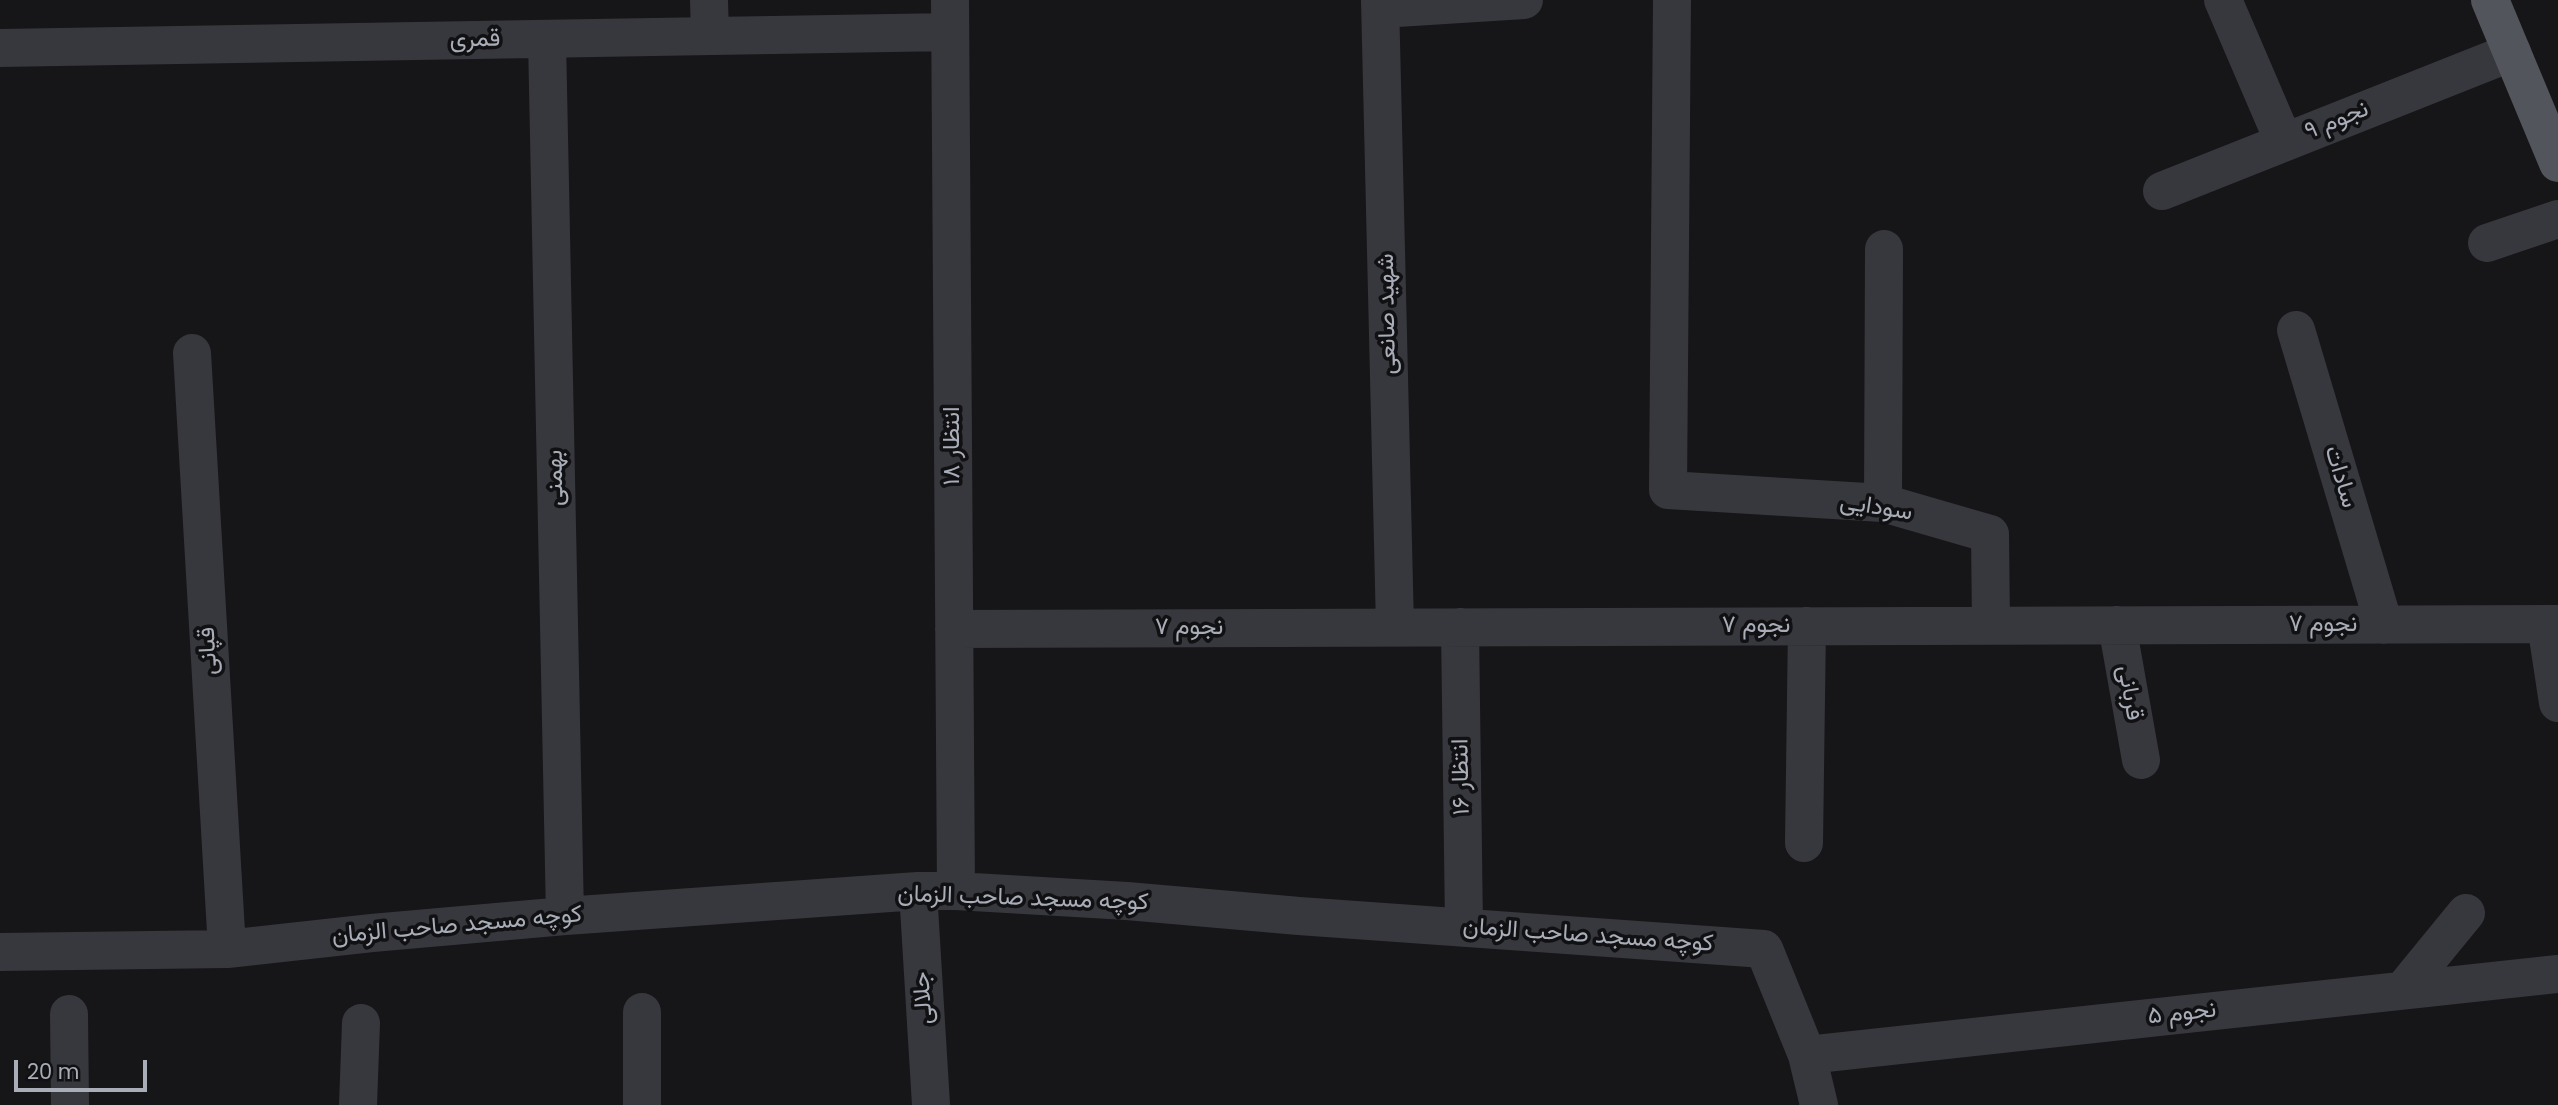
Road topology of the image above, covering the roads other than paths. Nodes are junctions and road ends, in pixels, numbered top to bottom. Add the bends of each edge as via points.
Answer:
1 (1524, 0) edge
2 (1672, 0) edge
3 (2223, 0) edge
4 (2490, 0) edge
5 (1380, 4) edge
6 (950, 16) edge
7 (709, 18) edge
8 (547, 39) junction
9 (0, 48) edge
10 (2512, 52) junction
11 (2284, 142) junction
12 (2558, 163) edge
13 (2162, 191) dead end
14 (2558, 219) edge
15 (2487, 243) dead end
16 (1884, 249) dead end
17 (2296, 330) dead end
18 (192, 353) dead end
19 (1883, 503) junction
20 (2552, 624) edge
21 (2117, 625) junction
22 (2384, 625) junction
23 (1807, 626) junction
24 (1991, 626) junction
25 (1395, 627) junction
26 (1460, 627) junction
27 (954, 629) junction
28 (2558, 703) edge
29 (2141, 760) dead end
30 (1804, 842) dead end
31 (918, 891) junction
32 (956, 891) junction
33 (2466, 913) dead end
34 (565, 916) junction
35 (1464, 927) junction
36 (227, 948) junction
37 (0, 952) edge
38 (2558, 974) edge
39 (2403, 990) junction
40 (642, 1012) dead end
41 (69, 1013) dead end
42 (361, 1023) dead end
43 (1807, 1055) junction
44 (69, 1105) edge
45 (358, 1105) edge
46 (642, 1105) edge
47 (931, 1105) edge
48 (1819, 1105) edge

1 - 5 street
2 - 19 street, سودایی via 1668,490
3 - 11 street
4 - 10 main road
5 - 25 street, شهید صانعی
6 - 7 street, قمری
6 - 27 street, انتظار ۱۸
7 - 8 street, قمری
8 - 9 street, قمری
8 - 34 street, بهمنی
10 - 11 street, نجوم ۹
10 - 12 main road
11 - 13 street, نجوم ۹
14 - 15 street
16 - 19 street
17 - 22 street, سادات
18 - 36 street, قپانی
19 - 24 street, سودایی via 1990,534
20 - 22 street, نجوم ۷
20 - 28 street
21 - 22 street, نجوم ۷
21 - 24 street, نجوم ۷
21 - 29 street, قربانی
23 - 24 street, نجوم ۷
23 - 26 street, نجوم ۷
23 - 30 street
25 - 26 street, نجوم ۷
25 - 27 street, نجوم ۷
26 - 35 street, انتظار ۱۶
27 - 32 street, انتظار ۱۸
31 - 32 street, کوچه مسجد صاحب الزمان
31 - 34 street, کوچه مسجد صاحب الزمان
31 - 47 street, جلالی
32 - 35 street, کوچه مسجد صاحب الزمان
33 - 39 street
34 - 36 street, کوچه مسجد صاحب الزمان
35 - 43 street, کوچه مسجد صاحب الزمان via 1764,949
36 - 37 street, کوچه مسجد صاحب الزمان
38 - 39 street, نجوم ۵
39 - 43 street, نجوم ۵
40 - 46 street
41 - 44 street
42 - 45 street
43 - 48 street

